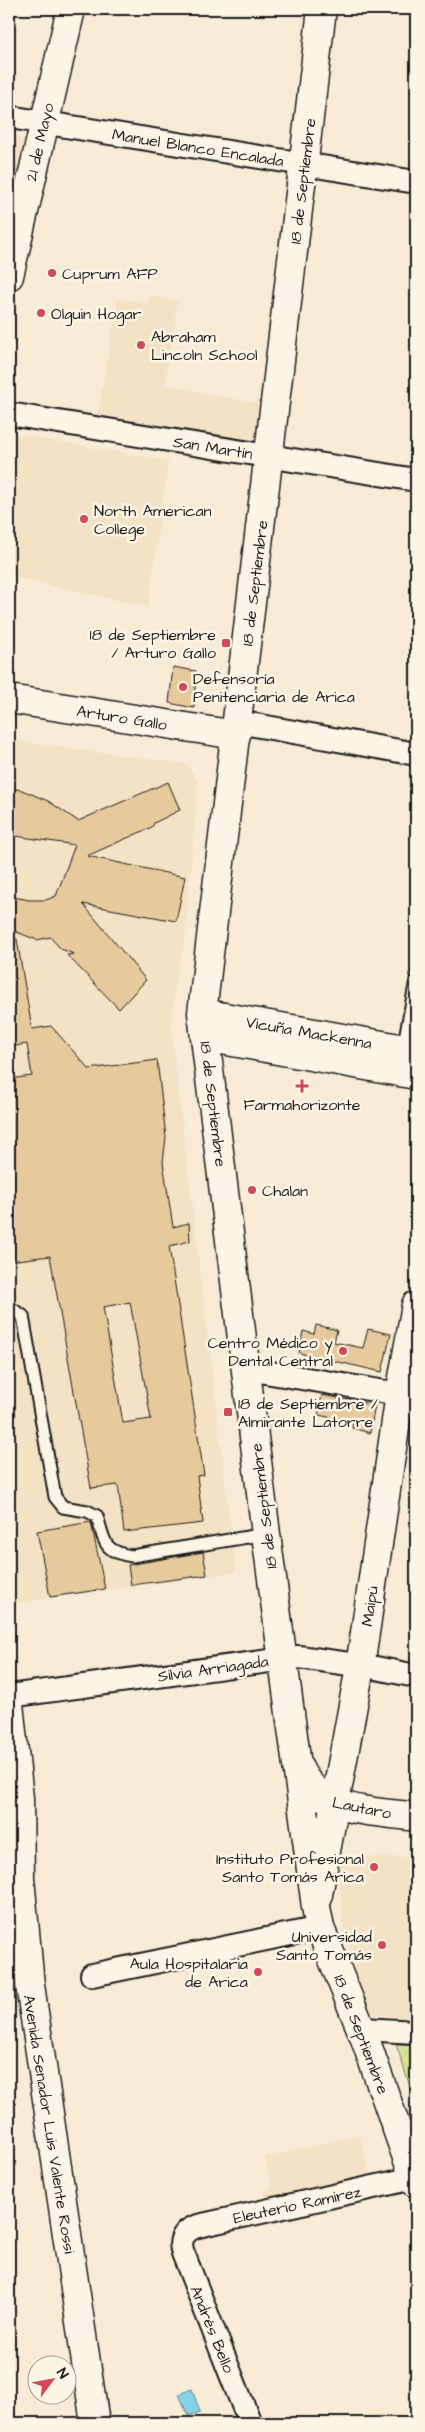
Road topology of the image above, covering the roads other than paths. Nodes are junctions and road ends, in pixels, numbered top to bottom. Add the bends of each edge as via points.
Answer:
1 (71, 9) edge
2 (322, 9) edge
3 (9, 117) edge
4 (44, 122) junction
5 (304, 164) junction
6 (416, 182) edge
7 (9, 276) edge
8 (9, 414) edge
9 (269, 456) junction
10 (416, 480) edge
11 (9, 698) edge
12 (237, 729) junction
13 (416, 754) edge
14 (416, 986) edge
15 (204, 1025) junction
16 (410, 1050) edge
17 (416, 1075) edge
18 (416, 1305) edge
19 (9, 1307) edge
20 (247, 1369) junction
21 (408, 1396) edge
22 (266, 1534) junction
23 (282, 1658) junction
24 (360, 1667) junction
25 (416, 1676) edge
26 (9, 1696) edge
27 (9, 1704) edge
28 (296, 1764) junction
29 (334, 1804) junction
30 (416, 1817) edge
31 (318, 1917) junction
32 (92, 1975) dead end
33 (362, 2029) junction
34 (416, 2032) edge
35 (415, 2181) edge
36 (183, 2235) joint
37 (96, 2423) edge
38 (250, 2423) edge

1 - 4 main road, 21 de Mayo
2 - 5 main road, 18 de Septiembre
3 - 4 street, Manuel Blanco Encalada
4 - 5 street, Manuel Blanco Encalada
4 - 7 main road, 21 de Mayo
5 - 6 street, Manuel Blanco Encalada
5 - 9 main road, 18 de Septiembre
8 - 9 street, San Martín
9 - 10 street, San Martín
9 - 12 main road, 18 de Septiembre
11 - 12 main road, Arturo Gallo
12 - 13 street, Arturo Gallo
12 - 15 main road, 18 de Septiembre
14 - 16 lane
15 - 16 main road, Vicuña Mackenna
15 - 17 main road, Vicuña Mackenna
15 - 20 main road, 18 de Septiembre
18 - 21 main road, Maipú
19 - 22 lane via 23,1316 55,1498 63,1507 97,1516 106,1544 116,1554 132,1556
20 - 21 street
20 - 22 main road, 18 de Septiembre
21 - 24 main road, Maipú
22 - 23 main road, 18 de Septiembre
23 - 24 street, Silvia Arriagada via 299,1657
23 - 26 street, Silvia Arriagada
23 - 28 main road, 18 de Septiembre
24 - 25 street, Silvia Arriagada
24 - 29 main road, Maipú
27 - 37 main road, Avenida Senador Luis Valente Rossi via 19,1798 20,1878 30,1985
28 - 29 main road, Lautaro via 316,1794
28 - 31 main road, 18 de Septiembre
29 - 30 main road, Lautaro
29 - 31 main road, Maipú
31 - 32 street
31 - 33 main road, 18 de Septiembre
33 - 34 street
33 - 35 main road, 18 de Septiembre
35 - 36 street, Eleuterio Ramírez via 191,2228
36 - 38 street, Andrés Bello via 183,2254

